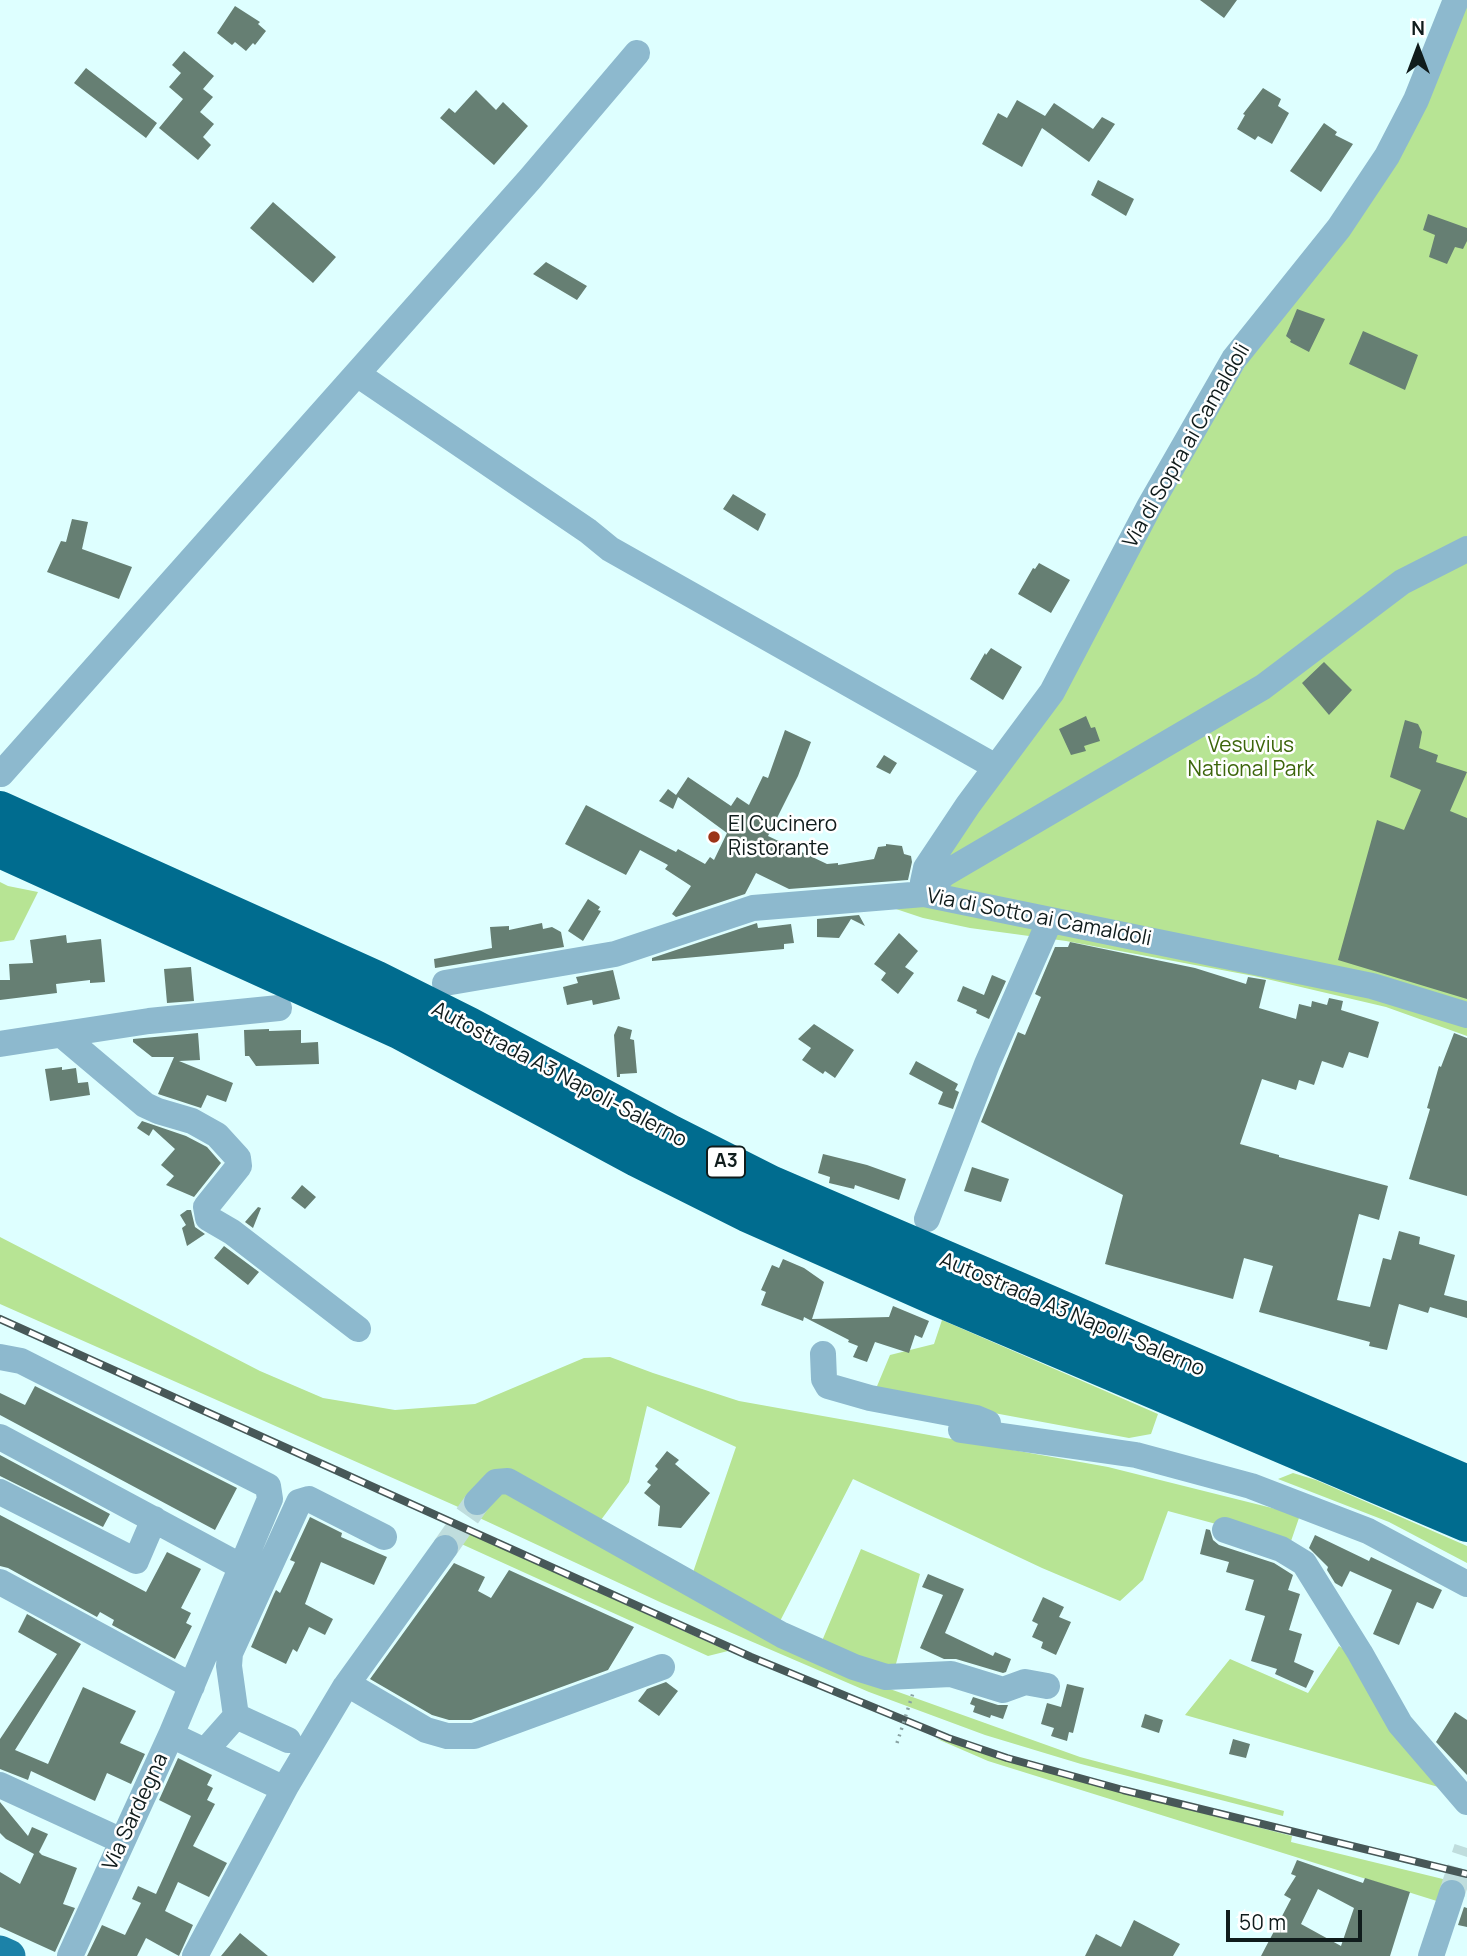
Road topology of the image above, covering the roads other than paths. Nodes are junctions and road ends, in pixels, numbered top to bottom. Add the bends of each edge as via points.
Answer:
1 (1456, 0) edge
2 (636, 53) dead end
3 (357, 374) junction
4 (1467, 549) edge
5 (996, 767) junction
6 (1, 792) edge
7 (0, 849) edge
8 (924, 894) junction
9 (1050, 920) junction
10 (445, 983) dead end
11 (279, 1007) dead end
12 (1467, 1015) edge
13 (62, 1035) junction
14 (0, 1044) edge
15 (926, 1219) dead end
16 (358, 1329) dead end
17 (823, 1354) dead end
18 (0, 1357) edge
19 (961, 1430) dead end
20 (0, 1437) edge
21 (1031, 1440) junction
22 (1467, 1484) edge
23 (0, 1492) edge
24 (477, 1502) tunnel mouth
25 (154, 1520) junction
26 (1467, 1523) edge
27 (1224, 1530) dead end
28 (384, 1537) dead end
29 (445, 1548) tunnel mouth
30 (242, 1567) junction
31 (0, 1582) edge
32 (1467, 1584) edge
33 (662, 1667) dead end
34 (192, 1686) junction
35 (1047, 1686) dead end
36 (345, 1687) junction
37 (236, 1716) junction
38 (171, 1735) junction
39 (288, 1740) dead end
40 (205, 1751) junction
41 (274, 1784) dead end
42 (0, 1785) edge
43 (1467, 1802) edge
44 (122, 1841) junction
45 (1452, 1893) tunnel mouth
46 (0, 1952) edge
47 (9, 1956) edge
48 (70, 1956) edge
49 (195, 1956) edge
50 (1431, 1956) edge

1 - 5 street, Via di Sopra ai Camaldoli via 1416,100 1387,156 1339,228 1234,359 1149,507 1063,674
2 - 3 street
3 - 5 street via 610,549
3 - 6 street
4 - 8 street via 1402,582 1263,687 944,874
5 - 8 street, Via di Sopra ai Camaldoli via 926,868
6 - 22 highway, Autostrada A3 Napoli-Salerno / A3 via 770,1184
7 - 26 highway, Autostrada A3 Napoli-Salerno / A3 via 401,1031 747,1213
8 - 9 street, Via di Sotto ai Camaldoli
8 - 10 street, Via di Sotto ai Camaldoli via 753,908 615,954
9 - 12 street, Via di Sotto ai Camaldoli via 1372,986
9 - 15 street
11 - 13 street
13 - 14 street
13 - 16 street via 145,1105 217,1135 238,1158 239,1166 206,1207 208,1218
17 - 21 street via 828,1386 976,1418
18 - 30 street via 21,1361 268,1486 270,1499
19 - 21 street
20 - 25 street
21 - 32 street via 1136,1455 1251,1486 1368,1531
23 - 25 street via 136,1560
24 - 35 street via 496,1482 508,1481 782,1635 854,1667 886,1677 951,1674 1003,1690 1025,1682
25 - 30 street
27 - 43 street via 1281,1549 1304,1563 1400,1724
28 - 37 street via 309,1499 299,1502 230,1653
29 - 36 street
30 - 34 street
31 - 34 street
33 - 36 street via 474,1736 426,1730
34 - 38 street
36 - 49 street
37 - 39 street
37 - 40 street
38 - 40 street, Via Sardegna
38 - 44 street, Via Sardegna
40 - 41 street, Via Sardegna
42 - 44 street
44 - 48 street, Via Sardegna
45 - 50 street
46 - 47 main road

